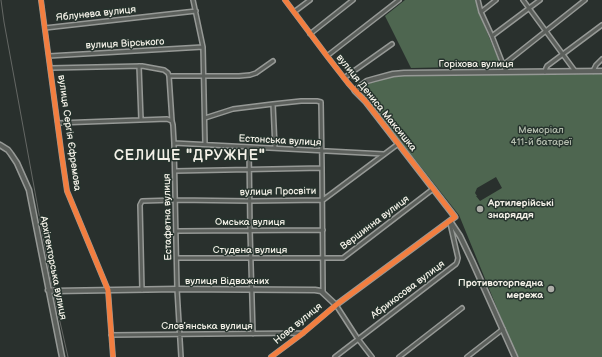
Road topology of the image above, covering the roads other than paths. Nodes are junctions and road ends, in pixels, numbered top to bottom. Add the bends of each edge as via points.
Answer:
1 (41, 0) edge
2 (193, 0) edge
3 (286, 0) edge
4 (310, 0) edge
5 (353, 0) edge
6 (399, 0) edge
7 (478, 0) edge
8 (496, 0) edge
9 (523, 0) edge
10 (540, 0) edge
11 (585, 0) edge
12 (529, 8) junction
13 (196, 12) junction
14 (294, 12) junction
15 (481, 12) junction
16 (602, 25) edge
17 (45, 28) junction
18 (546, 30) junction
19 (310, 34) junction
20 (492, 36) junction
21 (392, 44) dead end
22 (203, 47) junction
23 (563, 54) junction
24 (49, 56) junction
25 (327, 56) junction
26 (602, 59) edge
27 (273, 61) dead end
28 (503, 65) junction
29 (139, 66) junction
30 (51, 68) junction
31 (574, 71) junction
32 (593, 71) junction
33 (602, 71) edge
34 (506, 72) junction
35 (545, 72) junction
36 (169, 76) junction
37 (204, 77) junction
38 (344, 78) junction
39 (356, 91) junction
40 (273, 104) junction
41 (205, 118) junction
42 (141, 120) junction
43 (172, 122) junction
44 (58, 123) junction
45 (174, 143) junction
46 (205, 144) junction
47 (398, 144) junction
48 (0, 145) edge
49 (249, 147) junction
50 (275, 148) junction
51 (322, 150) junction
52 (384, 154) junction
53 (322, 168) junction
54 (249, 170) junction
55 (175, 171) junction
56 (433, 189) junction
57 (176, 200) junction
58 (322, 200) junction
59 (250, 201) junction
60 (450, 221) junction
61 (177, 230) junction
62 (250, 230) junction
63 (323, 230) junction
64 (177, 258) junction
65 (250, 258) junction
66 (323, 258) junction
67 (177, 289) junction
68 (251, 289) junction
69 (48, 290) junction
70 (108, 290) junction
71 (142, 290) junction
72 (323, 292) junction
73 (336, 305) junction
74 (462, 308) dead end
75 (503, 329) junction
76 (180, 334) junction
77 (253, 334) junction
78 (303, 334) junction
79 (112, 335) junction
80 (358, 339) junction
81 (62, 357) edge
82 (113, 357) edge
83 (181, 357) edge
84 (271, 357) edge
85 (335, 357) edge
86 (372, 357) edge
87 (399, 357) edge
88 (467, 357) edge
89 (515, 357) edge

1 - 17 street, вулиця Сергія Єфремова
2 - 13 street
3 - 14 street, вулиця Дениса Максишка
4 - 14 street
5 - 19 street
6 - 25 street
7 - 15 street
8 - 15 street
9 - 12 street
10 - 12 street
11 - 18 street
12 - 18 street
12 - 20 street
13 - 17 street, Яблунева вулиця
13 - 22 street
14 - 19 street, вулиця Дениса Максишка
15 - 20 street
16 - 23 street
17 - 24 street, вулиця Сергія Єфремова
18 - 23 street
18 - 28 street
19 - 25 street, вулиця Дениса Максишка
20 - 28 street
21 - 38 street
22 - 24 street, вулиця Вірського
22 - 37 street
23 - 31 street
23 - 35 street via 546,67
24 - 30 street, вулиця Сергія Єфремова
25 - 38 street, вулиця Дениса Максишка
26 - 32 street
27 - 37 street via 254,74
28 - 34 street
29 - 30 street
29 - 36 street via 164,70
29 - 42 street
30 - 44 street, вулиця Сергія Єфремова
31 - 32 street, Горіхова вулиця
31 - 35 street, Горіхова вулиця
32 - 33 street, Горіхова вулиця
34 - 35 street, Горіхова вулиця
34 - 39 street, Горіхова вулиця via 393,74 367,81
36 - 37 street
36 - 43 street, Естафетна вулиця
37 - 41 street
38 - 39 street, вулиця Дениса Максишка
39 - 47 street, вулиця Дениса Максишка
40 - 41 street via 233,109
40 - 50 street
40 - 51 street via 321,102
41 - 46 street
42 - 43 street via 167,119
42 - 44 street
43 - 45 street, Естафетна вулиця
44 - 70 street, вулиця Сергія Єфремова via 67,191
45 - 46 street, Естонська вулиця
45 - 55 street, Естафетна вулиця
46 - 49 street, Естонська вулиця
47 - 52 street, вулиця Просвіти
47 - 56 street, вулиця Дениса Максишка
48 - 69 street, Архітекторська вулиця via 11,154 31,196
49 - 50 street, Естонська вулиця
49 - 54 street
50 - 51 street, Естонська вулиця
51 - 52 street, Естонська вулиця
51 - 53 street
52 - 58 street, вулиця Просвіти
53 - 54 street
53 - 58 street
54 - 55 street
54 - 59 street
55 - 57 street, Естафетна вулиця
56 - 60 street, вулиця Дениса Максишка via 454,217
56 - 66 street, Вершинна вулиця via 345,257
57 - 59 street, вулиця Просвіти
57 - 61 street, Естафетна вулиця
57 - 71 street, вулиця Просвіти via 140,202
58 - 59 street, вулиця Просвіти
58 - 63 street
59 - 62 street
60 - 73 street
60 - 75 street via 460,236
60 - 80 street, Абрикосова вулиця via 458,262
61 - 62 street, Омська вулиця
61 - 64 street, Естафетна вулиця
62 - 63 street, Омська вулиця
62 - 65 street
63 - 66 street
64 - 65 street, Студена вулиця
64 - 67 street, Естафетна вулиця
65 - 66 street, Студена вулиця
65 - 68 street
66 - 72 street
67 - 68 street, вулиця Відважних
67 - 71 street, вулиця Відважних
67 - 76 street, Естафетна вулиця
68 - 72 street, вулиця Відважних
68 - 77 street
69 - 70 street, вулиця Відважних
69 - 81 street, Архітекторська вулиця
70 - 71 street, вулиця Відважних
70 - 79 street, вулиця Сергія Єфремова
72 - 73 street
73 - 78 street, Нова вулиця
73 - 80 street
74 - 87 street
75 - 88 street
75 - 89 street
76 - 77 street, Словʼянська вулиця
76 - 79 street, Словʼянська вулиця
76 - 83 street, Естафетна вулиця
77 - 78 street, Словʼянська вулиця
78 - 84 street, Нова вулиця
79 - 82 street, вулиця Сергія Єфремова
80 - 85 street, Абрикосова вулиця
80 - 86 street

